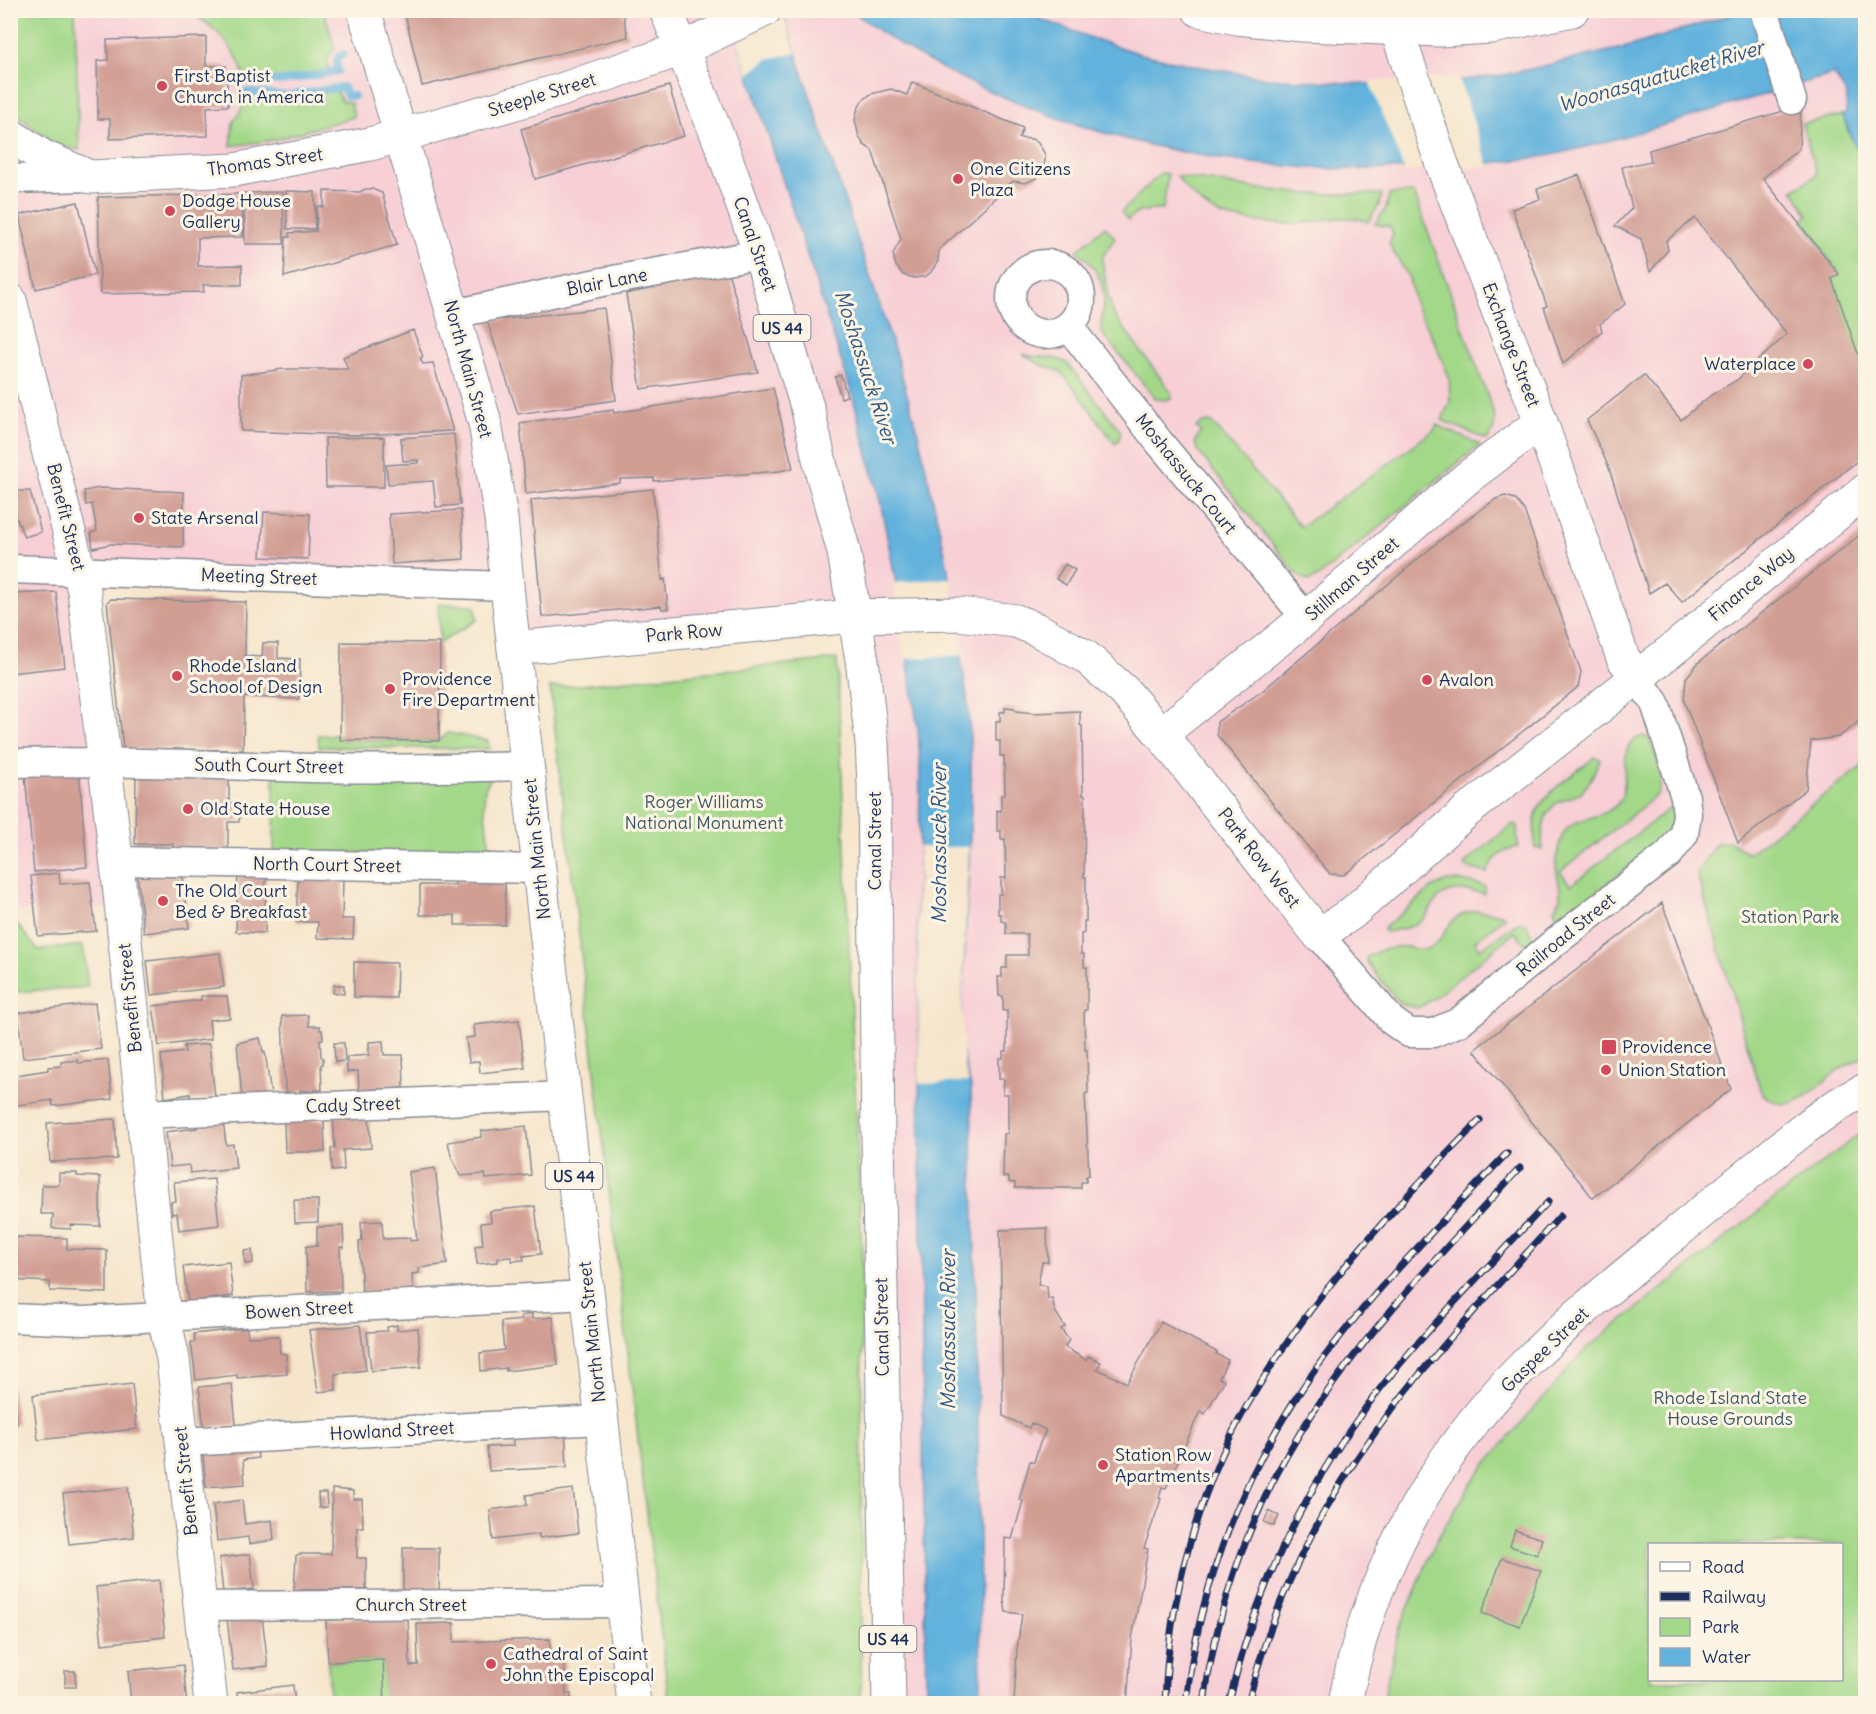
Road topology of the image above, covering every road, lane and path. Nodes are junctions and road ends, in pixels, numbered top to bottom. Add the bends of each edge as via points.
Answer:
1 (364, 10) edge
2 (666, 10) edge
3 (765, 10) edge
4 (1199, 10) edge
5 (1572, 10) edge
6 (1764, 10) edge
7 (1394, 20) edge
8 (682, 49) junction
9 (1792, 100) dead end
10 (10, 135) edge
11 (401, 135) junction
12 (90, 177) junction
13 (10, 179) edge
14 (760, 254) junction
15 (10, 300) edge
16 (454, 314) junction
17 (1069, 327) dead end
18 (1540, 422) junction
19 (1866, 490) edge
20 (10, 569) edge
21 (80, 571) junction
22 (507, 586) junction
23 (854, 616) junction
24 (1306, 618) junction
25 (514, 648) junction
26 (1637, 677) junction
27 (1161, 734) junction
28 (104, 761) junction
29 (10, 763) edge
30 (527, 766) junction
31 (116, 861) junction
32 (539, 869) junction
33 (1319, 935) junction
34 (1866, 1090) edge
35 (565, 1096) junction
36 (142, 1114) junction
37 (587, 1295) junction
38 (164, 1317) junction
39 (10, 1318) edge
40 (602, 1420) junction
41 (182, 1442) junction
42 (622, 1603) junction
43 (200, 1606) junction
44 (211, 1704) edge
45 (634, 1704) edge
46 (889, 1704) edge
47 (1345, 1704) edge

1 - 11 main road, North Main Street / US 44
2 - 8 main road, Canal Street
3 - 8 main road, Steeple Street
4 - 7 main road via 1302,25
5 - 7 main road via 1473,29
6 - 9 street
7 - 18 main road, Exchange Street via 1443,167
8 - 11 main road, Steeple Street via 567,88
8 - 14 main road, Canal Street / US 44
10 - 12 main road, Thomas Street via 42,156
11 - 12 main road, Thomas Street via 234,170
11 - 16 main road, North Main Street / US 44
12 - 13 street, Thomas Street
14 - 16 street, Blair Lane
14 - 23 main road, Canal Street / US 44 via 808,410 844,552
15 - 21 main road, Benefit Street
16 - 22 main road, North Main Street / US 44 via 485,423 501,518
17 - 24 street, Moshassuck Court
18 - 24 main road, Stillman Street via 1467,478
18 - 26 main road, Exchange Street via 1623,658
19 - 26 main road, Finance Way
20 - 21 street, Meeting Street
21 - 22 street, Meeting Street
21 - 28 main road, Benefit Street
22 - 25 main road, North Main Street / US 44
23 - 25 main road, Park Row
23 - 27 main road, Park Row West via 958,615 1016,621 1086,657 1124,691
23 - 46 main road, Canal Street / US 44 via 871,733 874,784
24 - 27 main road, Stillman Street
25 - 30 main road, North Main Street / US 44
26 - 33 main road via 1467,811 1352,913
26 - 33 street, Railroad Street via 1655,703 1685,797 1684,834 1669,854 1459,1022 1433,1033 1409,1033 1392,1021
27 - 33 main road, Park Row West
28 - 29 street, South Court Street
28 - 30 street, South Court Street via 304,767
28 - 31 main road, Benefit Street
30 - 32 main road, North Main Street / US 44
31 - 32 street, North Court Street
31 - 36 main road, Benefit Street
32 - 35 main road, North Main Street / US 44
34 - 47 main road, Gaspee Street via 1825,1113 1634,1266 1523,1367 1475,1421 1431,1481 1394,1550 1372,1606
35 - 36 street, Cady Street
35 - 37 main road, North Main Street / US 44
36 - 38 main road, Benefit Street
37 - 38 street, Bowen Street
37 - 40 main road, North Main Street / US 44
38 - 39 street, Bowen Street via 84,1321
38 - 41 main road, Benefit Street
40 - 41 street, Howland Street
40 - 42 main road, North Main Street / US 44
41 - 43 main road, Benefit Street
42 - 43 street, Church Street
42 - 45 main road, North Main Street / US 44
43 - 44 main road, Benefit Street

